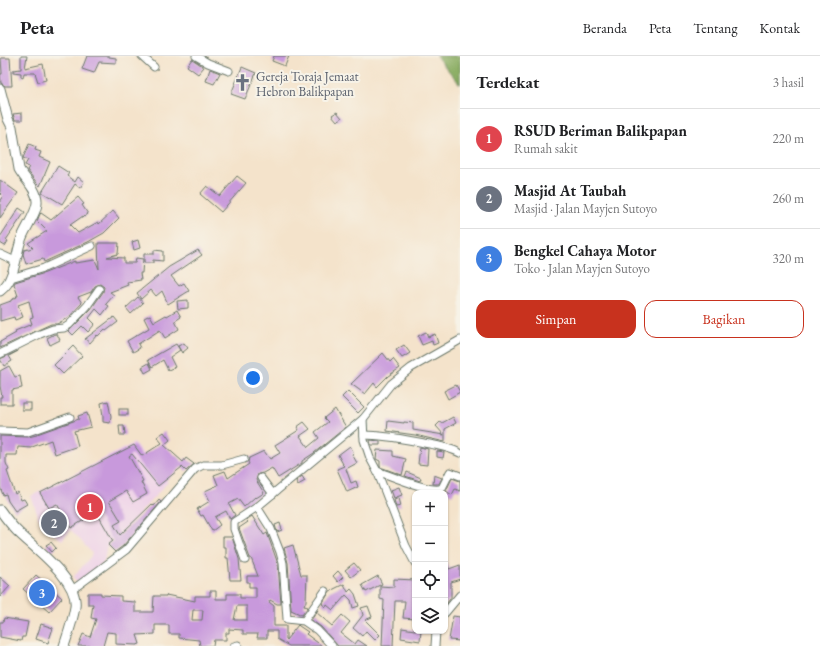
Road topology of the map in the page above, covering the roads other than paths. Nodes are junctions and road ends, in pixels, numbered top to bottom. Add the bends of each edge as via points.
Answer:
1 (142, 56) edge
2 (196, 56) edge
3 (154, 67) dead end
4 (229, 70) dead end
5 (0, 89) edge
6 (92, 246) dead end
7 (0, 254) edge
8 (15, 262) junction
9 (11, 278) junction
10 (99, 289) dead end
11 (0, 291) edge
12 (460, 340) edge
13 (0, 354) edge
14 (70, 417) dead end
15 (363, 419) junction
16 (0, 431) edge
17 (364, 435) junction
18 (460, 453) edge
19 (244, 459) dead end
20 (378, 471) junction
21 (460, 476) edge
22 (261, 478) dead end
23 (273, 494) junction
24 (257, 507) junction
25 (0, 510) edge
26 (245, 560) dead end
27 (414, 562) edge
28 (72, 590) junction
29 (325, 591) dead end
30 (460, 595) edge
31 (448, 609) edge
32 (304, 621) junction
33 (436, 634) edge
34 (64, 646) edge
35 (332, 646) edge
36 (435, 646) edge

1 - 3 street
2 - 4 street
5 - 8 main road via 8,119 14,171 33,200 31,217 22,236
6 - 9 street via 44,268
7 - 8 street
8 - 9 main road
9 - 11 main road
10 - 13 street via 69,325 40,334
12 - 15 street via 411,368 391,384
14 - 16 street via 28,432
15 - 17 street
15 - 23 street
17 - 18 street via 398,437 445,447
17 - 20 street via 370,458
19 - 28 street via 222,465 203,465 195,469 126,550
20 - 21 street via 436,490 442,488 450,472
20 - 27 street
22 - 23 street
23 - 24 street
24 - 26 street via 234,523
24 - 32 street via 271,529 283,563 287,620
25 - 28 main road via 16,530 56,567
28 - 34 main road via 75,606
29 - 32 street
30 - 31 street
32 - 35 street
33 - 36 street

